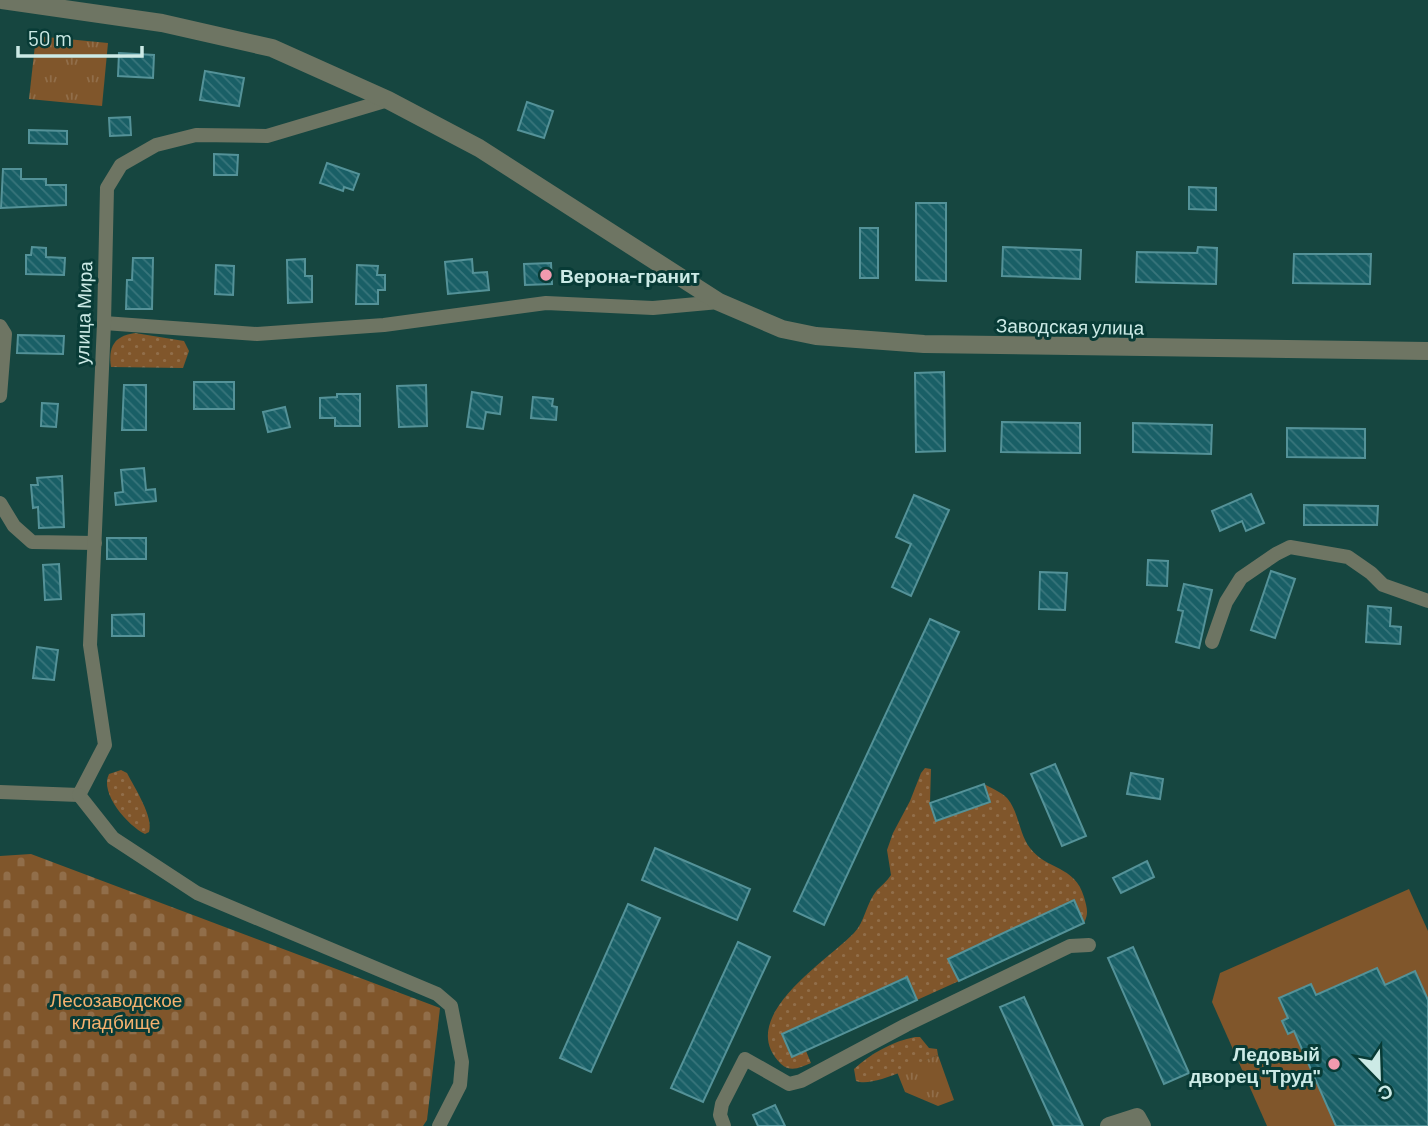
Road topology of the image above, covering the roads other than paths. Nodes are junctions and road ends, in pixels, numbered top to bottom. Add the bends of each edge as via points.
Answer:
1 (2, 0) edge
2 (388, 100) junction
3 (719, 302) junction
4 (104, 323) junction
5 (0, 326) edge
6 (1428, 351) edge
7 (0, 396) edge
8 (0, 503) edge
9 (95, 543) junction
10 (1428, 601) edge
11 (1212, 642) dead end
12 (0, 792) edge
13 (79, 795) junction
14 (1089, 945) dead end
15 (439, 1126) edge
16 (724, 1126) edge
17 (1109, 1126) edge
18 (1142, 1126) edge

1 - 2 street via 162,23 272,48
2 - 3 street via 479,148
2 - 4 street, улица Мира via 267,136 196,135 156,145 121,164 107,188
3 - 4 street via 653,308 546,303 384,325 257,334
3 - 6 street, Заводская улица via 782,329 863,340
4 - 9 street, улица Мира
5 - 7 street via 5,334
8 - 9 street via 14,526 32,542
9 - 13 street, улица Мира via 90,645 105,745
10 - 11 street via 1383,584 1349,557 1290,547 1241,578 1226,602
12 - 13 street
13 - 15 street via 113,838 197,893 437,994 451,1006 463,1062 460,1085
14 - 16 street via 1070,946 801,1081 789,1084 745,1059 722,1104
17 - 18 street via 1137,1117

